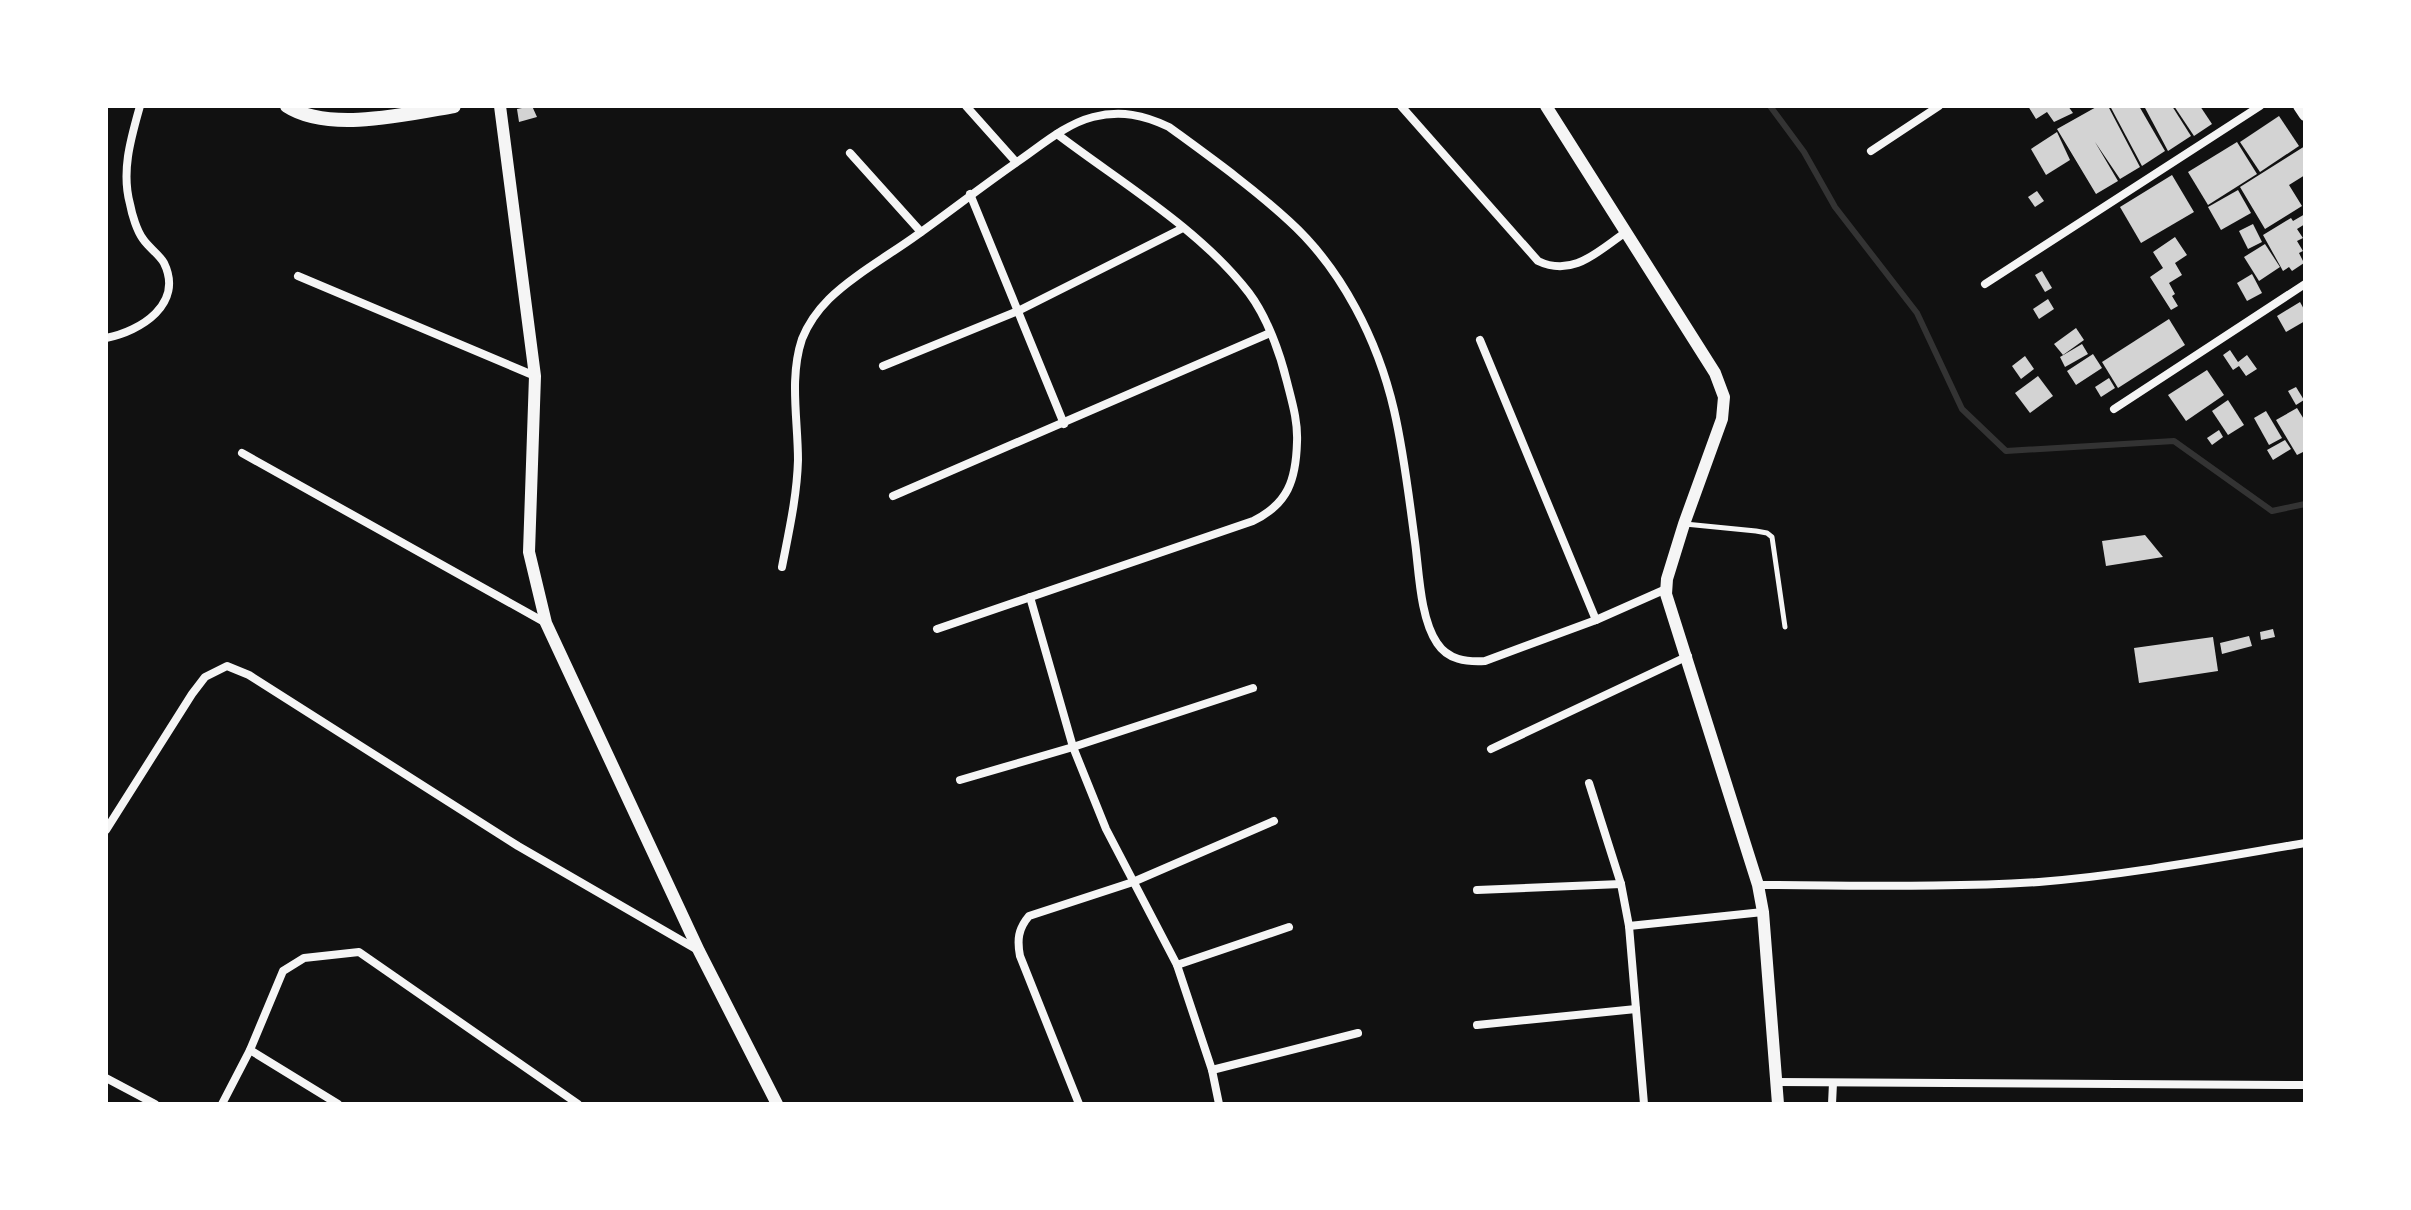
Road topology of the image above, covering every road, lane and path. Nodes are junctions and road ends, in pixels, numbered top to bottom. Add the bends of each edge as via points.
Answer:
1 (140, 106) edge
2 (287, 106) edge
3 (454, 106) edge
4 (500, 106) edge
5 (966, 106) edge
6 (1401, 106) edge
7 (1546, 106) edge
8 (1939, 106) edge
9 (2260, 106) edge
10 (2299, 106) edge
11 (1108, 110) edge
12 (2305, 115) edge
13 (1057, 134) junction
14 (1871, 151) dead end
15 (850, 153) dead end
16 (1016, 162) junction
17 (970, 194) junction
18 (1183, 228) junction
19 (921, 232) junction
20 (1626, 232) junction
21 (298, 276) dead end
22 (1985, 284) dead end
23 (2305, 284) edge
24 (1018, 311) junction
25 (1270, 333) junction
26 (106, 338) edge
27 (1480, 340) dead end
28 (883, 366) dead end
29 (535, 376) junction
30 (2114, 409) dead end
31 (1064, 424) junction
32 (242, 453) dead end
33 (893, 496) dead end
34 (1684, 524) junction
35 (782, 567) dead end
36 (1666, 589) junction
37 (1030, 597) junction
38 (1596, 620) junction
39 (546, 623) junction
40 (1785, 627) dead end
41 (937, 629) dead end
42 (1688, 656) junction
43 (1253, 688) dead end
44 (1073, 747) junction
45 (1491, 749) dead end
46 (960, 780) dead end
47 (1589, 783) dead end
48 (1274, 821) dead end
49 (106, 830) edge
50 (2305, 843) edge
51 (1133, 882) junction
52 (1621, 884) junction
53 (1758, 885) junction
54 (1477, 890) dead end
55 (1763, 912) junction
56 (1629, 926) junction
57 (1289, 927) dead end
58 (699, 951) junction
59 (1177, 965) junction
60 (1636, 1009) junction
61 (1477, 1025) dead end
62 (1358, 1033) dead end
63 (250, 1050) junction
64 (1212, 1070) junction
65 (106, 1078) edge
66 (1777, 1082) junction
67 (1833, 1083) junction
68 (2305, 1085) edge
69 (155, 1104) edge
70 (222, 1104) edge
71 (338, 1104) edge
72 (578, 1104) edge
73 (777, 1104) edge
74 (1079, 1104) edge
75 (1219, 1104) edge
76 (1644, 1104) edge
77 (1778, 1104) edge
78 (1832, 1104) edge

1 - 26 street via 127,156 129,202 141,238 163,261 167,301 153,317
2 - 3 main road via 302,115 329,119 389,117
4 - 29 street
5 - 16 street
6 - 20 street via 1538,261 1550,267 1580,264
7 - 20 street
8 - 14 street
9 - 22 street
10 - 12 street
11 - 13 street
11 - 38 street via 1169,127 1290,221 1344,289 1373,346 1394,409 1421,591 1436,643 1450,657 1485,661
13 - 16 street
13 - 18 street
15 - 19 street
16 - 17 street
17 - 19 street
17 - 24 street
18 - 24 street
18 - 25 street via 1251,295
19 - 35 street via 831,297 802,340 796,374 795,506
20 - 34 street via 1715,373 1724,397 1722,419
21 - 29 street
23 - 30 street
24 - 28 street
24 - 31 street
25 - 31 street
25 - 37 street via 1297,436 1291,483 1283,499 1253,521
27 - 38 street
29 - 39 street via 529,552
31 - 33 street
32 - 39 street
34 - 36 street
34 - 40 lane via 1772,537
36 - 38 street
36 - 42 street
37 - 41 street
37 - 44 street
39 - 58 street
42 - 45 street
42 - 53 street
43 - 44 street
44 - 46 street
44 - 51 street
47 - 52 street
48 - 51 street
49 - 58 street via 192,694 205,677 227,666
50 - 53 street via 2041,882
51 - 59 street
51 - 74 street via 1029,916 1019,934 1020,956
52 - 54 street
52 - 56 street
53 - 55 street
55 - 56 street
55 - 66 street
56 - 60 street
57 - 59 street
58 - 73 street
59 - 64 street
60 - 61 street
60 - 76 street
62 - 64 street
63 - 70 street
63 - 71 street
63 - 72 street via 283,971 304,958 359,952
64 - 75 street
65 - 69 street
66 - 67 street
66 - 77 street
67 - 68 street
67 - 78 street

